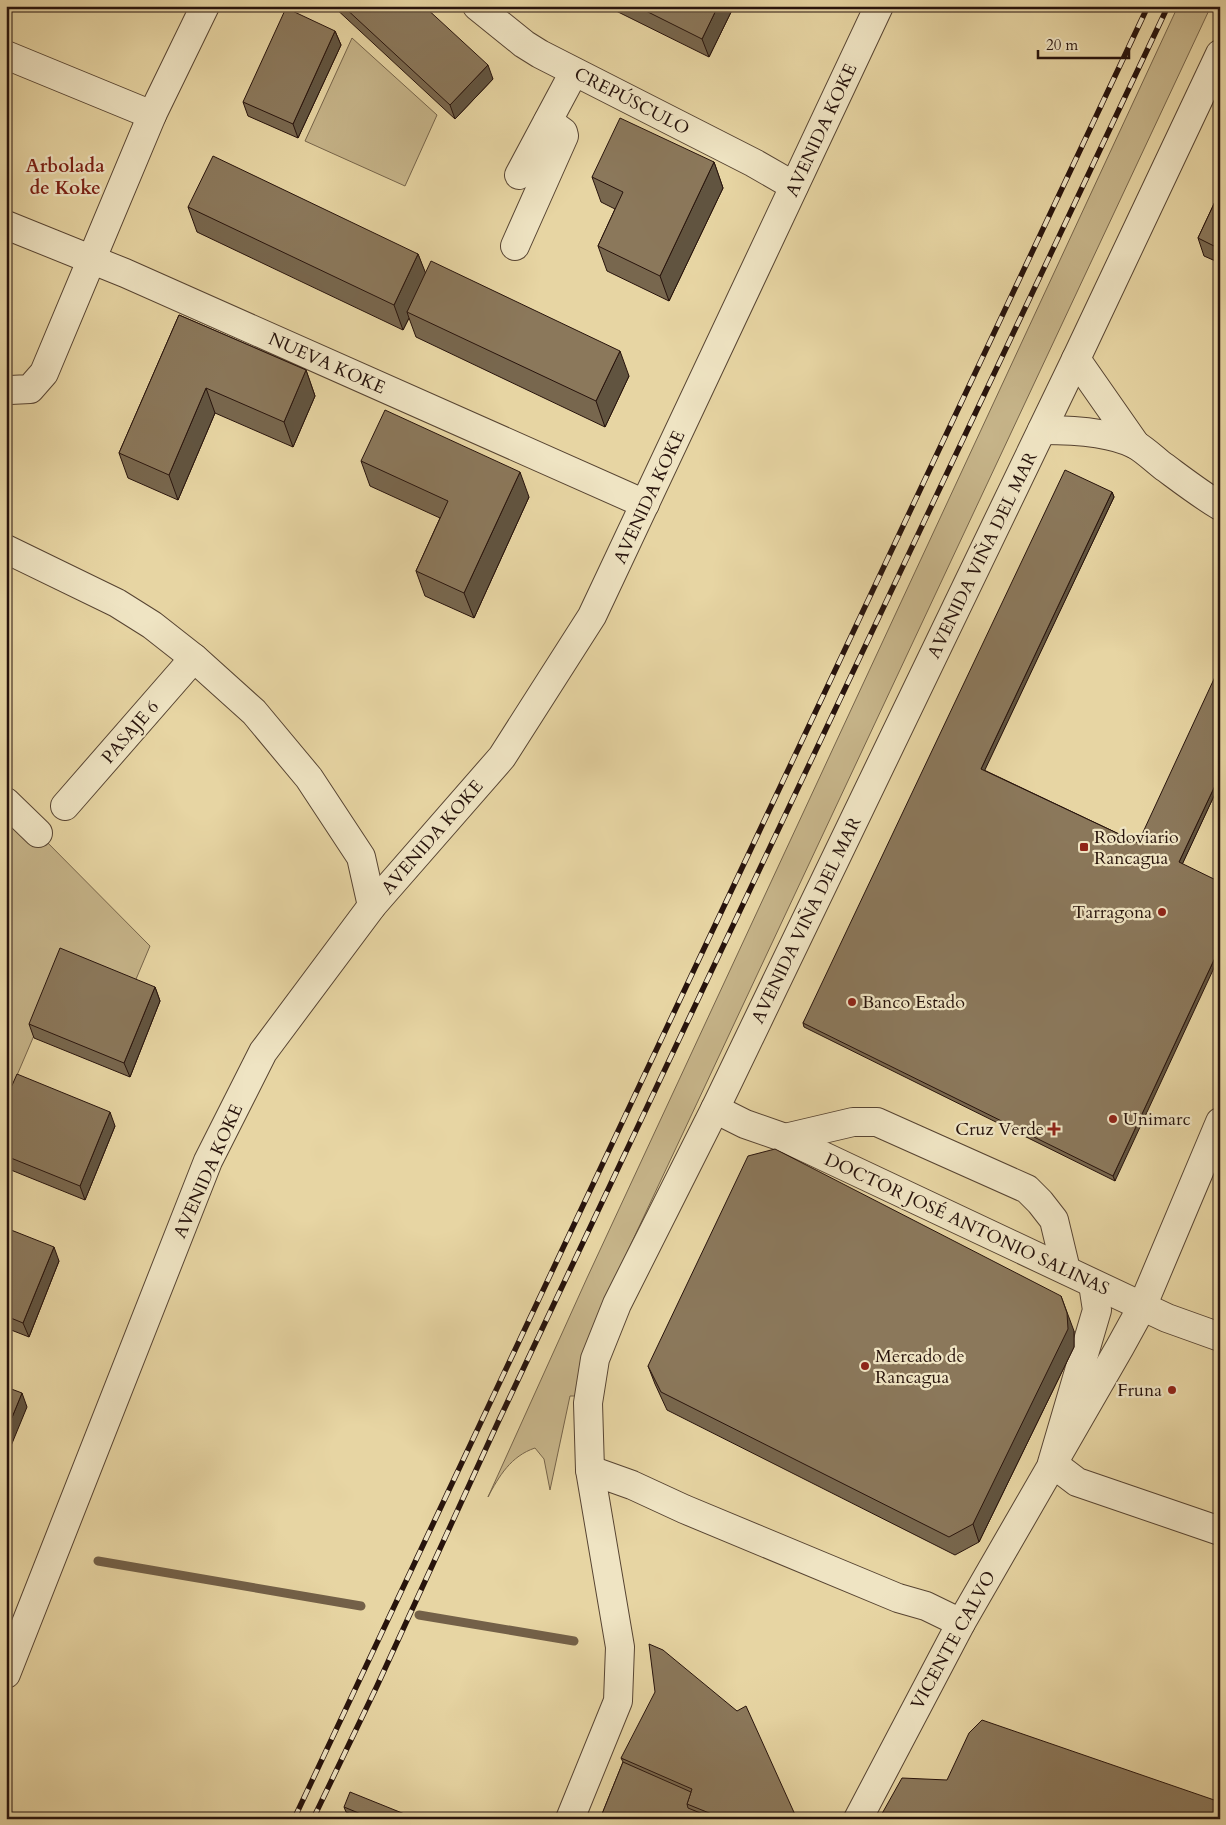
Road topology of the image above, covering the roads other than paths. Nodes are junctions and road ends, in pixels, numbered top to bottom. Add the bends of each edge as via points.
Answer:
1 (205, 6) edge
2 (477, 6) edge
3 (879, 6) edge
4 (1220, 54) edge
5 (6, 55) edge
6 (574, 72) junction
7 (152, 115) junction
8 (548, 121) junction
9 (519, 175) dead end
10 (794, 186) junction
11 (6, 225) edge
12 (515, 246) dead end
13 (92, 259) junction
14 (1076, 359) junction
15 (6, 389) edge
16 (1042, 430) junction
17 (1136, 445) junction
18 (645, 504) junction
19 (1220, 506) edge
20 (6, 550) edge
21 (194, 658) junction
22 (6, 802) edge
23 (65, 806) dead end
24 (38, 833) dead end
25 (372, 906) junction
26 (715, 1109) junction
27 (1220, 1122) edge
28 (785, 1138) junction
29 (1066, 1270) junction
30 (1093, 1284) junction
31 (1142, 1307) junction
32 (1220, 1337) edge
33 (1052, 1463) junction
34 (590, 1470) junction
35 (1220, 1531) edge
36 (961, 1623) junction
37 (6, 1674) edge
38 (570, 1819) edge
39 (858, 1819) edge

1 - 7 street
2 - 6 street, CREPÚSCULO via 524,44
3 - 10 street, AVENIDA KOKE
4 - 14 street, AVENIDA VIÑA DEL MAR
5 - 7 street
6 - 8 street
6 - 10 street, CREPÚSCULO
7 - 13 street
8 - 9 street
8 - 12 street via 564,136
10 - 18 street, AVENIDA KOKE
11 - 13 street, NUEVA KOKE
13 - 15 street via 44,373 30,389
13 - 18 street, NUEVA KOKE
14 - 16 street, AVENIDA VIÑA DEL MAR
14 - 17 street
16 - 17 street via 1090,433
16 - 26 street, AVENIDA VIÑA DEL MAR
17 - 19 street
18 - 25 street, AVENIDA KOKE via 592,616 502,757
20 - 21 street via 118,602
21 - 23 street, PASAJE 6
21 - 25 street via 254,712 308,778 361,857
22 - 24 street
25 - 37 street, AVENIDA KOKE via 263,1052 208,1161
26 - 28 street, DOCTOR JOSÉ ANTONIO SALINAS
26 - 34 street, AVENIDA VIÑA DEL MAR via 617,1304 595,1360 588,1403
27 - 31 street, VICENTE CALVO
28 - 29 street, DOCTOR JOSÉ ANTONIO SALINAS
28 - 29 street via 853,1122 877,1122 1027,1189 1054,1220
29 - 30 street, DOCTOR JOSÉ ANTONIO SALINAS
30 - 31 street, DOCTOR JOSÉ ANTONIO SALINAS
30 - 33 street, VICENTE CALVO via 1097,1310
31 - 32 street, DOCTOR JOSÉ ANTONIO SALINAS
31 - 33 street, VICENTE CALVO
33 - 35 street via 1077,1482
33 - 36 street, VICENTE CALVO
34 - 36 street
34 - 38 street, AVENIDA VIÑA DEL MAR via 620,1648 620,1677 618,1702
36 - 39 street, VICENTE CALVO

